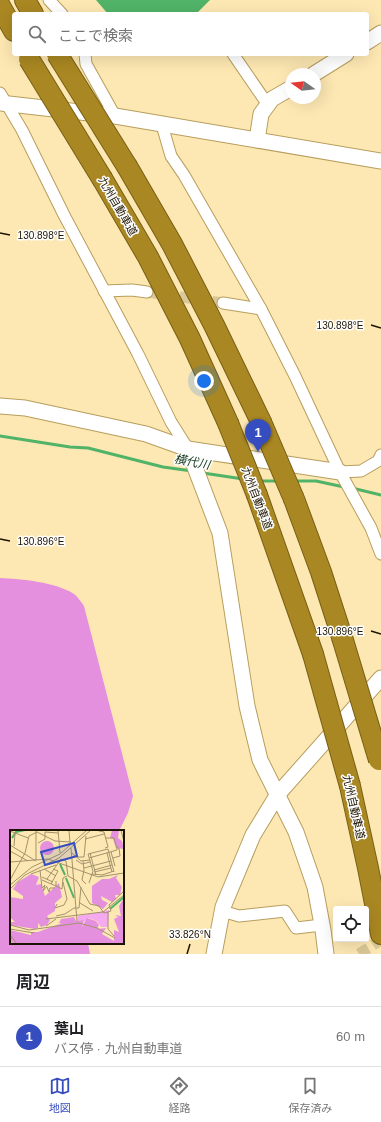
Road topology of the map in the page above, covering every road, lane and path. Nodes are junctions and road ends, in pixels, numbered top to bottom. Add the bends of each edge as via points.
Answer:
1 (25, 0) edge
2 (49, 0) edge
3 (0, 6) edge
4 (32, 12) edge
5 (60, 12) edge
6 (12, 27) edge
7 (381, 33) edge
8 (369, 41) edge
9 (28, 56) edge
10 (58, 56) edge
11 (85, 56) edge
12 (234, 56) edge
13 (343, 56) edge
14 (321, 70) edge
15 (285, 92) edge
16 (1, 100) edge
17 (268, 105) junction
18 (114, 116) junction
19 (162, 125) junction
20 (257, 140) junction
21 (381, 161) edge
22 (104, 291) junction
23 (147, 292) tunnel mouth
24 (223, 303) tunnel mouth
25 (261, 309) junction
26 (0, 406) edge
27 (188, 449) junction
28 (381, 456) edge
29 (340, 472) junction
30 (381, 554) edge
31 (381, 678) edge
32 (380, 764) edge
33 (278, 794) junction
34 (222, 911) junction
35 (322, 925) junction
36 (381, 934) edge
37 (214, 954) edge
38 (326, 954) edge

1 - 4 highway
2 - 5 street
3 - 6 highway
7 - 8 street
9 - 36 highway, 九州自動車道, bridge via 152,264 190,339 257,495 313,654 350,786
10 - 32 highway, bridge via 128,168 175,251 261,422 294,499 321,572
11 - 18 street via 86,64
12 - 17 street
13 - 14 street
15 - 17 street
16 - 18 street
16 - 22 street via 22,130
17 - 20 street via 261,114
18 - 19 street
19 - 20 street
19 - 25 street via 170,156 184,175
20 - 21 street
22 - 23 street
22 - 27 street via 171,422
24 - 25 street
25 - 29 street
26 - 27 street via 25,408 146,434
27 - 29 street
27 - 33 street via 220,533 246,706 260,760
28 - 29 street via 378,462 361,471
29 - 30 street via 371,528
31 - 33 street
33 - 34 street via 253,835
33 - 35 street via 296,832 315,888
34 - 35 street via 239,916 285,911 296,928
34 - 37 street
35 - 38 street

